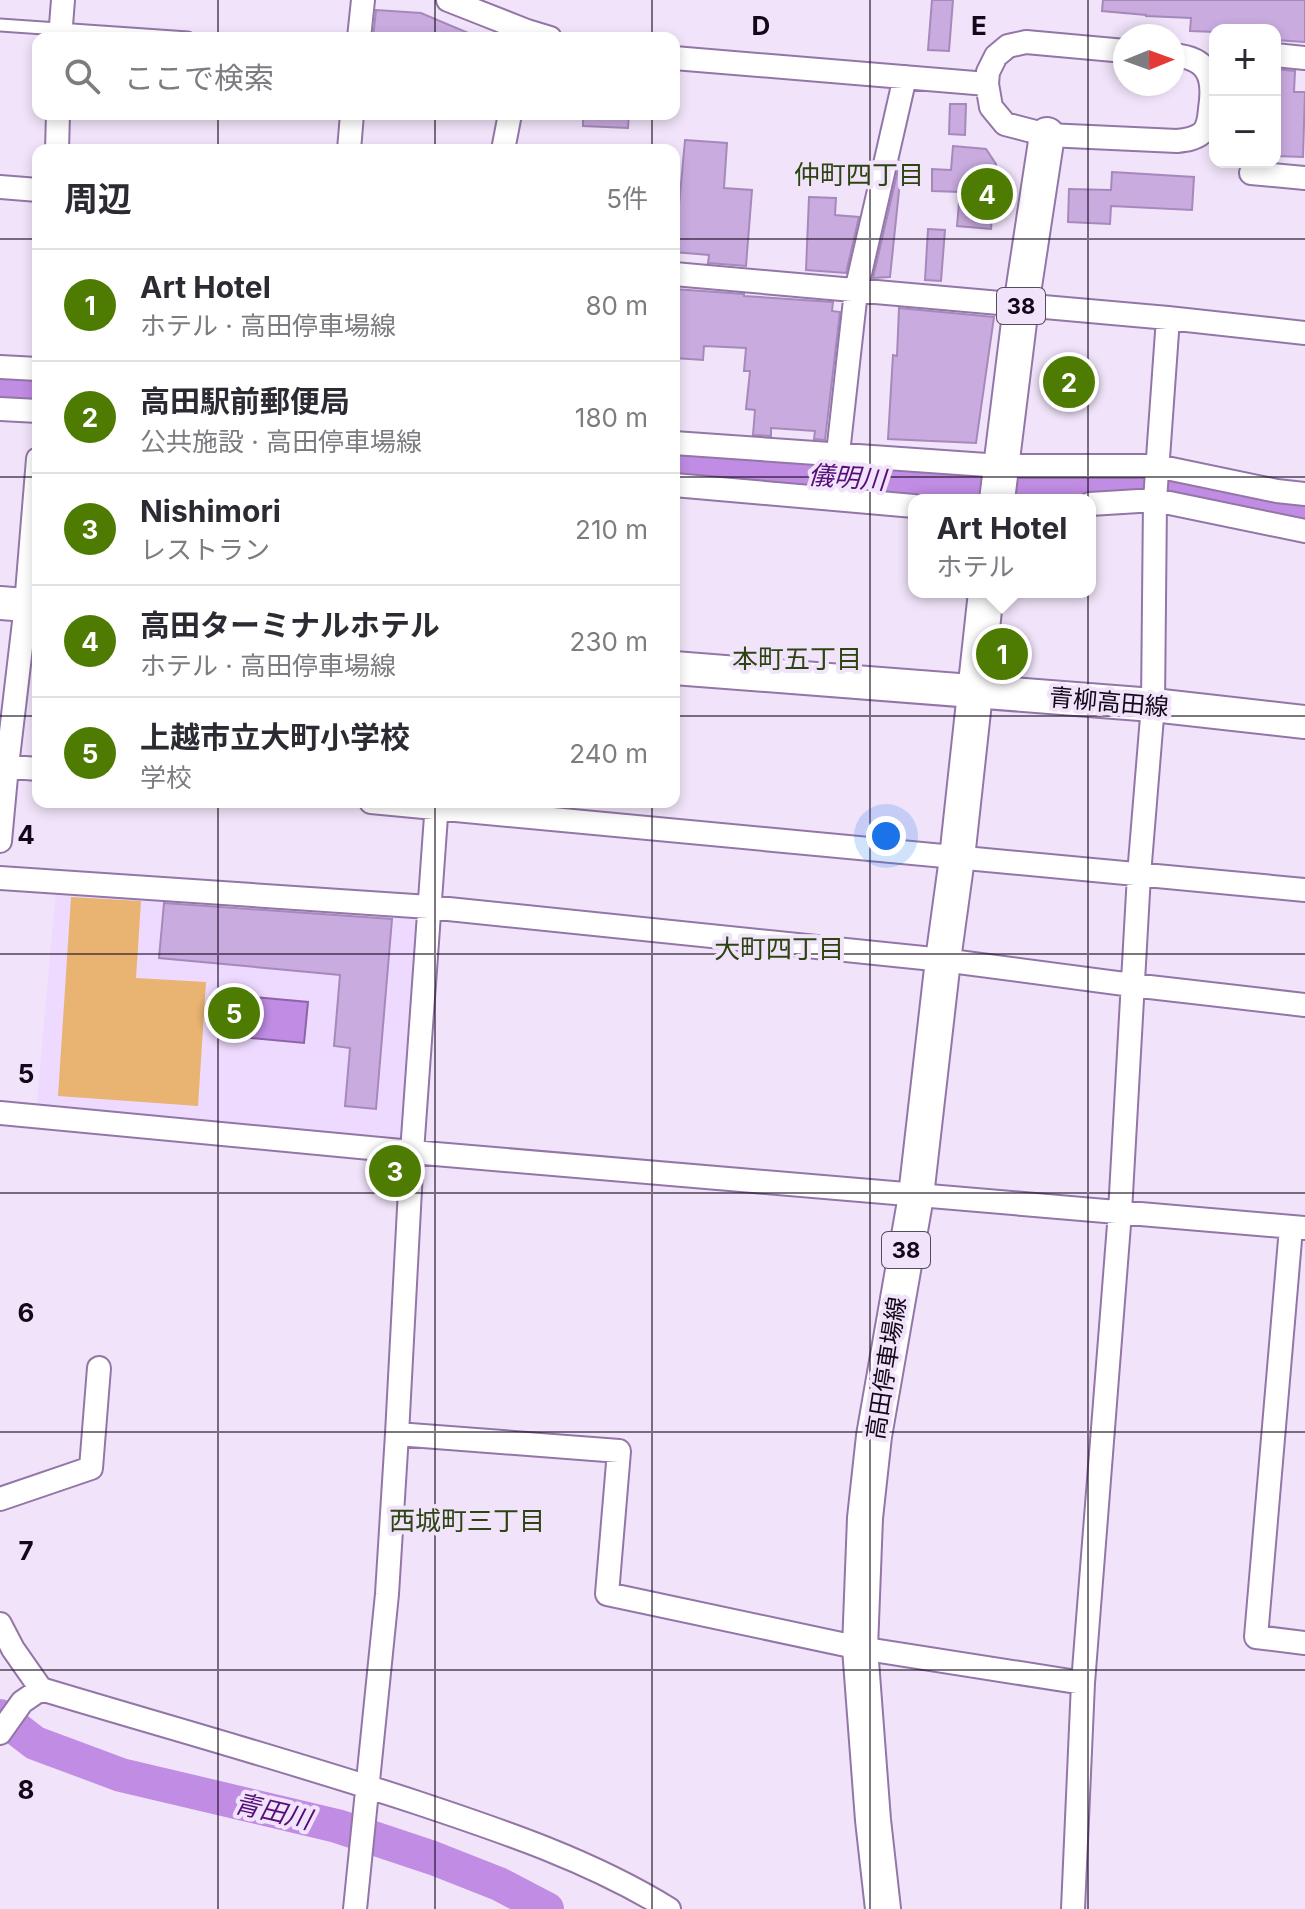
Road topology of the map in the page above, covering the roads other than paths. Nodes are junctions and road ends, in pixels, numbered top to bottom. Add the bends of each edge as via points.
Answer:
1 (63, 0) edge
2 (363, 0) edge
3 (448, 0) edge
4 (0, 25) edge
5 (52, 32) edge
6 (60, 32) edge
7 (360, 32) edge
8 (519, 32) edge
9 (1113, 50) edge
10 (1185, 56) edge
11 (1281, 56) edge
12 (680, 58) edge
13 (1305, 58) edge
14 (1209, 65) edge
15 (905, 77) junction
16 (987, 84) junction
17 (1212, 96) edge
18 (58, 120) edge
19 (352, 120) edge
20 (509, 120) edge
21 (1047, 135) junction
22 (57, 144) edge
23 (350, 144) edge
24 (504, 144) edge
25 (1251, 173) dead end
26 (1305, 178) edge
27 (0, 187) edge
28 (32, 190) edge
29 (680, 275) edge
30 (856, 291) junction
31 (1021, 306) junction
32 (1168, 318) junction
33 (1305, 333) edge
34 (0, 367) edge
35 (32, 369) edge
36 (0, 409) edge
37 (32, 411) edge
38 (680, 444) edge
39 (837, 457) junction
40 (1157, 466) junction
41 (999, 481) edge
42 (680, 485) edge
43 (834, 494) junction
44 (1305, 494) edge
45 (1155, 500) junction
46 (1096, 504) edge
47 (908, 505) edge
48 (32, 510) edge
49 (1305, 531) edge
50 (985, 598) edge
51 (21, 604) edge
52 (680, 668) edge
53 (974, 690) junction
54 (1153, 705) junction
55 (1305, 722) edge
56 (3, 766) edge
57 (32, 768) edge
58 (437, 808) edge
59 (466, 808) edge
60 (0, 841) edge
61 (957, 858) junction
62 (1139, 875) junction
63 (0, 878) edge
64 (1305, 890) edge
65 (429, 907) junction
66 (943, 960) junction
67 (1132, 985) junction
68 (1305, 1005) edge
69 (0, 1113) edge
70 (412, 1152) junction
71 (916, 1196) junction
72 (1120, 1212) junction
73 (1298, 1228) edge
74 (99, 1368) dead end
75 (397, 1434) junction
76 (0, 1499) edge
77 (0, 1624) edge
78 (1305, 1643) edge
79 (860, 1648) junction
80 (1083, 1683) junction
81 (41, 1689) junction
82 (0, 1733) edge
83 (366, 1794) junction
84 (355, 1909) edge
85 (669, 1909) edge
86 (883, 1909) edge
87 (1073, 1909) edge

1 - 6 street
2 - 7 street
3 - 8 street
4 - 5 lane
9 - 16 street via 1026,42 1008,46 996,56
10 - 14 street
11 - 13 street
12 - 15 street
15 - 16 street
15 - 30 street
16 - 21 street via 991,107 1005,124
17 - 21 street via 1209,123 1192,139
18 - 22 street
19 - 23 street
20 - 24 street
21 - 31 main road, 38
25 - 26 street
27 - 28 street
29 - 30 street
30 - 31 street
30 - 39 street
31 - 32 street
31 - 41 main road, 38
32 - 33 street
32 - 40 street
34 - 35 street
36 - 37 street
38 - 39 street
39 - 41 street
39 - 43 street
40 - 41 street
40 - 44 street
40 - 45 street
42 - 43 street
43 - 47 street
45 - 46 street
45 - 49 street
45 - 54 street
48 - 51 street
50 - 53 main road, 高田停車場線 / 38
51 - 56 street
52 - 53 main road, 青柳高田線
53 - 54 main road, 青柳高田線
53 - 61 main road, 高田停車場線 / 38
54 - 55 main road, 青柳高田線
54 - 62 street
56 - 57 street
56 - 60 street
58 - 65 street
59 - 61 street
61 - 62 street
61 - 66 main road, 高田停車場線 / 38
62 - 64 street
62 - 67 street
63 - 65 street
65 - 66 street
65 - 70 street
66 - 67 street
66 - 71 main road, 高田停車場線 / 38
67 - 68 street
67 - 72 street
69 - 70 street
70 - 71 street
70 - 75 street
71 - 72 street
71 - 79 main road, 高田停車場線 / 38 via 874,1436
72 - 73 street
72 - 80 street
73 - 78 street via 1256,1637
74 - 76 street via 91,1468
75 - 79 street via 619,1451 607,1594
75 - 83 street
77 - 81 street
79 - 80 street
79 - 86 main road, 高田停車場線 / 38
80 - 87 street
81 - 82 street via 22,1702
81 - 83 street
83 - 84 street
83 - 85 street via 511,1834 621,1881

